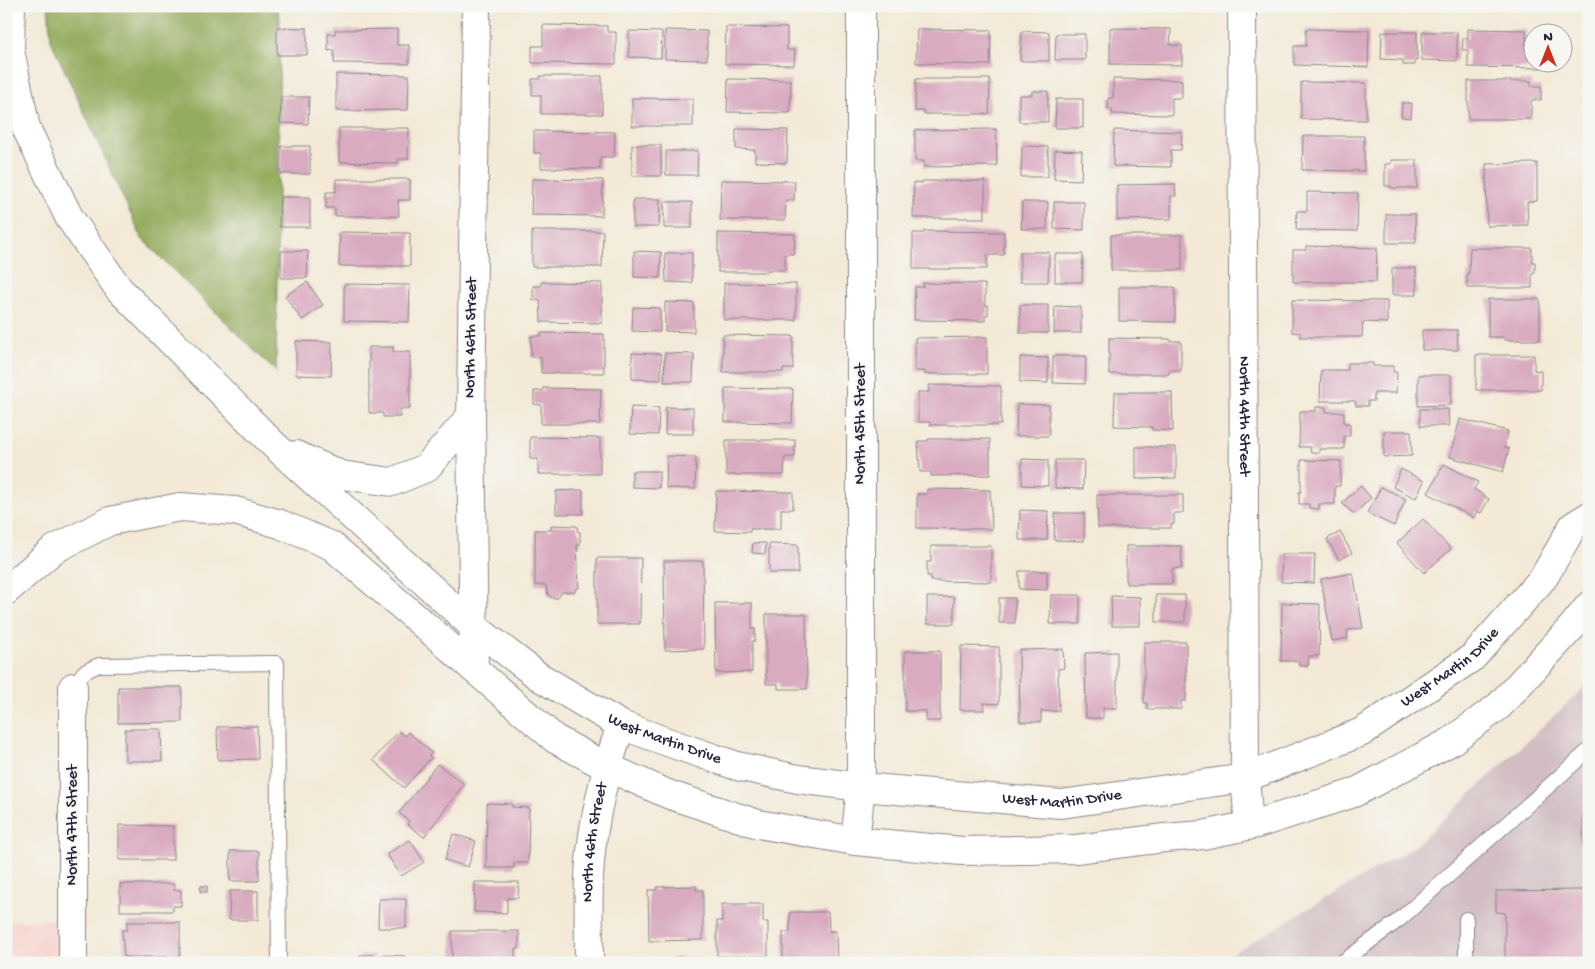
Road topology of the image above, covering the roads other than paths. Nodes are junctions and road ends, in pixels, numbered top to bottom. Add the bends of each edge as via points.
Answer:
1 (11, 6) edge
2 (476, 6) edge
3 (861, 6) edge
4 (1242, 6) edge
5 (471, 416) junction
6 (274, 445) junction
7 (1589, 516) edge
8 (6, 591) edge
9 (1589, 606) edge
10 (472, 626) junction
11 (474, 670) junction
12 (73, 687) joint
13 (621, 725) junction
14 (1589, 750) edge
15 (607, 768) junction
16 (1245, 778) junction
17 (861, 787) junction
18 (1249, 826) junction
19 (855, 842) junction
20 (1466, 919) dead end
21 (73, 963) edge
22 (279, 963) edge
23 (589, 963) edge
24 (1341, 963) edge
25 (1466, 963) edge

1 - 6 main road, West Martin Drive via 10,50 26,128 69,217 119,289
2 - 5 main road, North 46th Street
3 - 17 main road, North 45th Street
4 - 16 main road, North 44th Street
5 - 6 main road via 426,468 392,482 340,475
5 - 10 main road, North 46th Street
6 - 10 main road, West Martin Drive
7 - 16 main road, West Martin Drive via 1573,526 1544,577 1473,657 1362,732
8 - 11 main road via 53,550 110,522 180,507 235,511 280,524 332,546
9 - 18 main road via 1499,706 1450,742 1354,793
10 - 11 main road, North 46th Street
10 - 13 main road, West Martin Drive via 538,676
11 - 15 main road via 555,739
12 - 21 main road, North 47th Street
12 - 22 lane via 84,672 99,665 277,663
13 - 15 main road, North 46th Street
13 - 17 main road, West Martin Drive via 737,766 798,779
14 - 24 lane via 1399,920
15 - 19 main road via 670,795 758,824
15 - 23 main road, North 46th Street via 589,877
16 - 17 main road, West Martin Drive via 1061,804
16 - 18 main road, North 44th Street
17 - 19 main road, North 45th Street
18 - 19 main road via 1203,835 1076,848 962,851
20 - 25 lane

